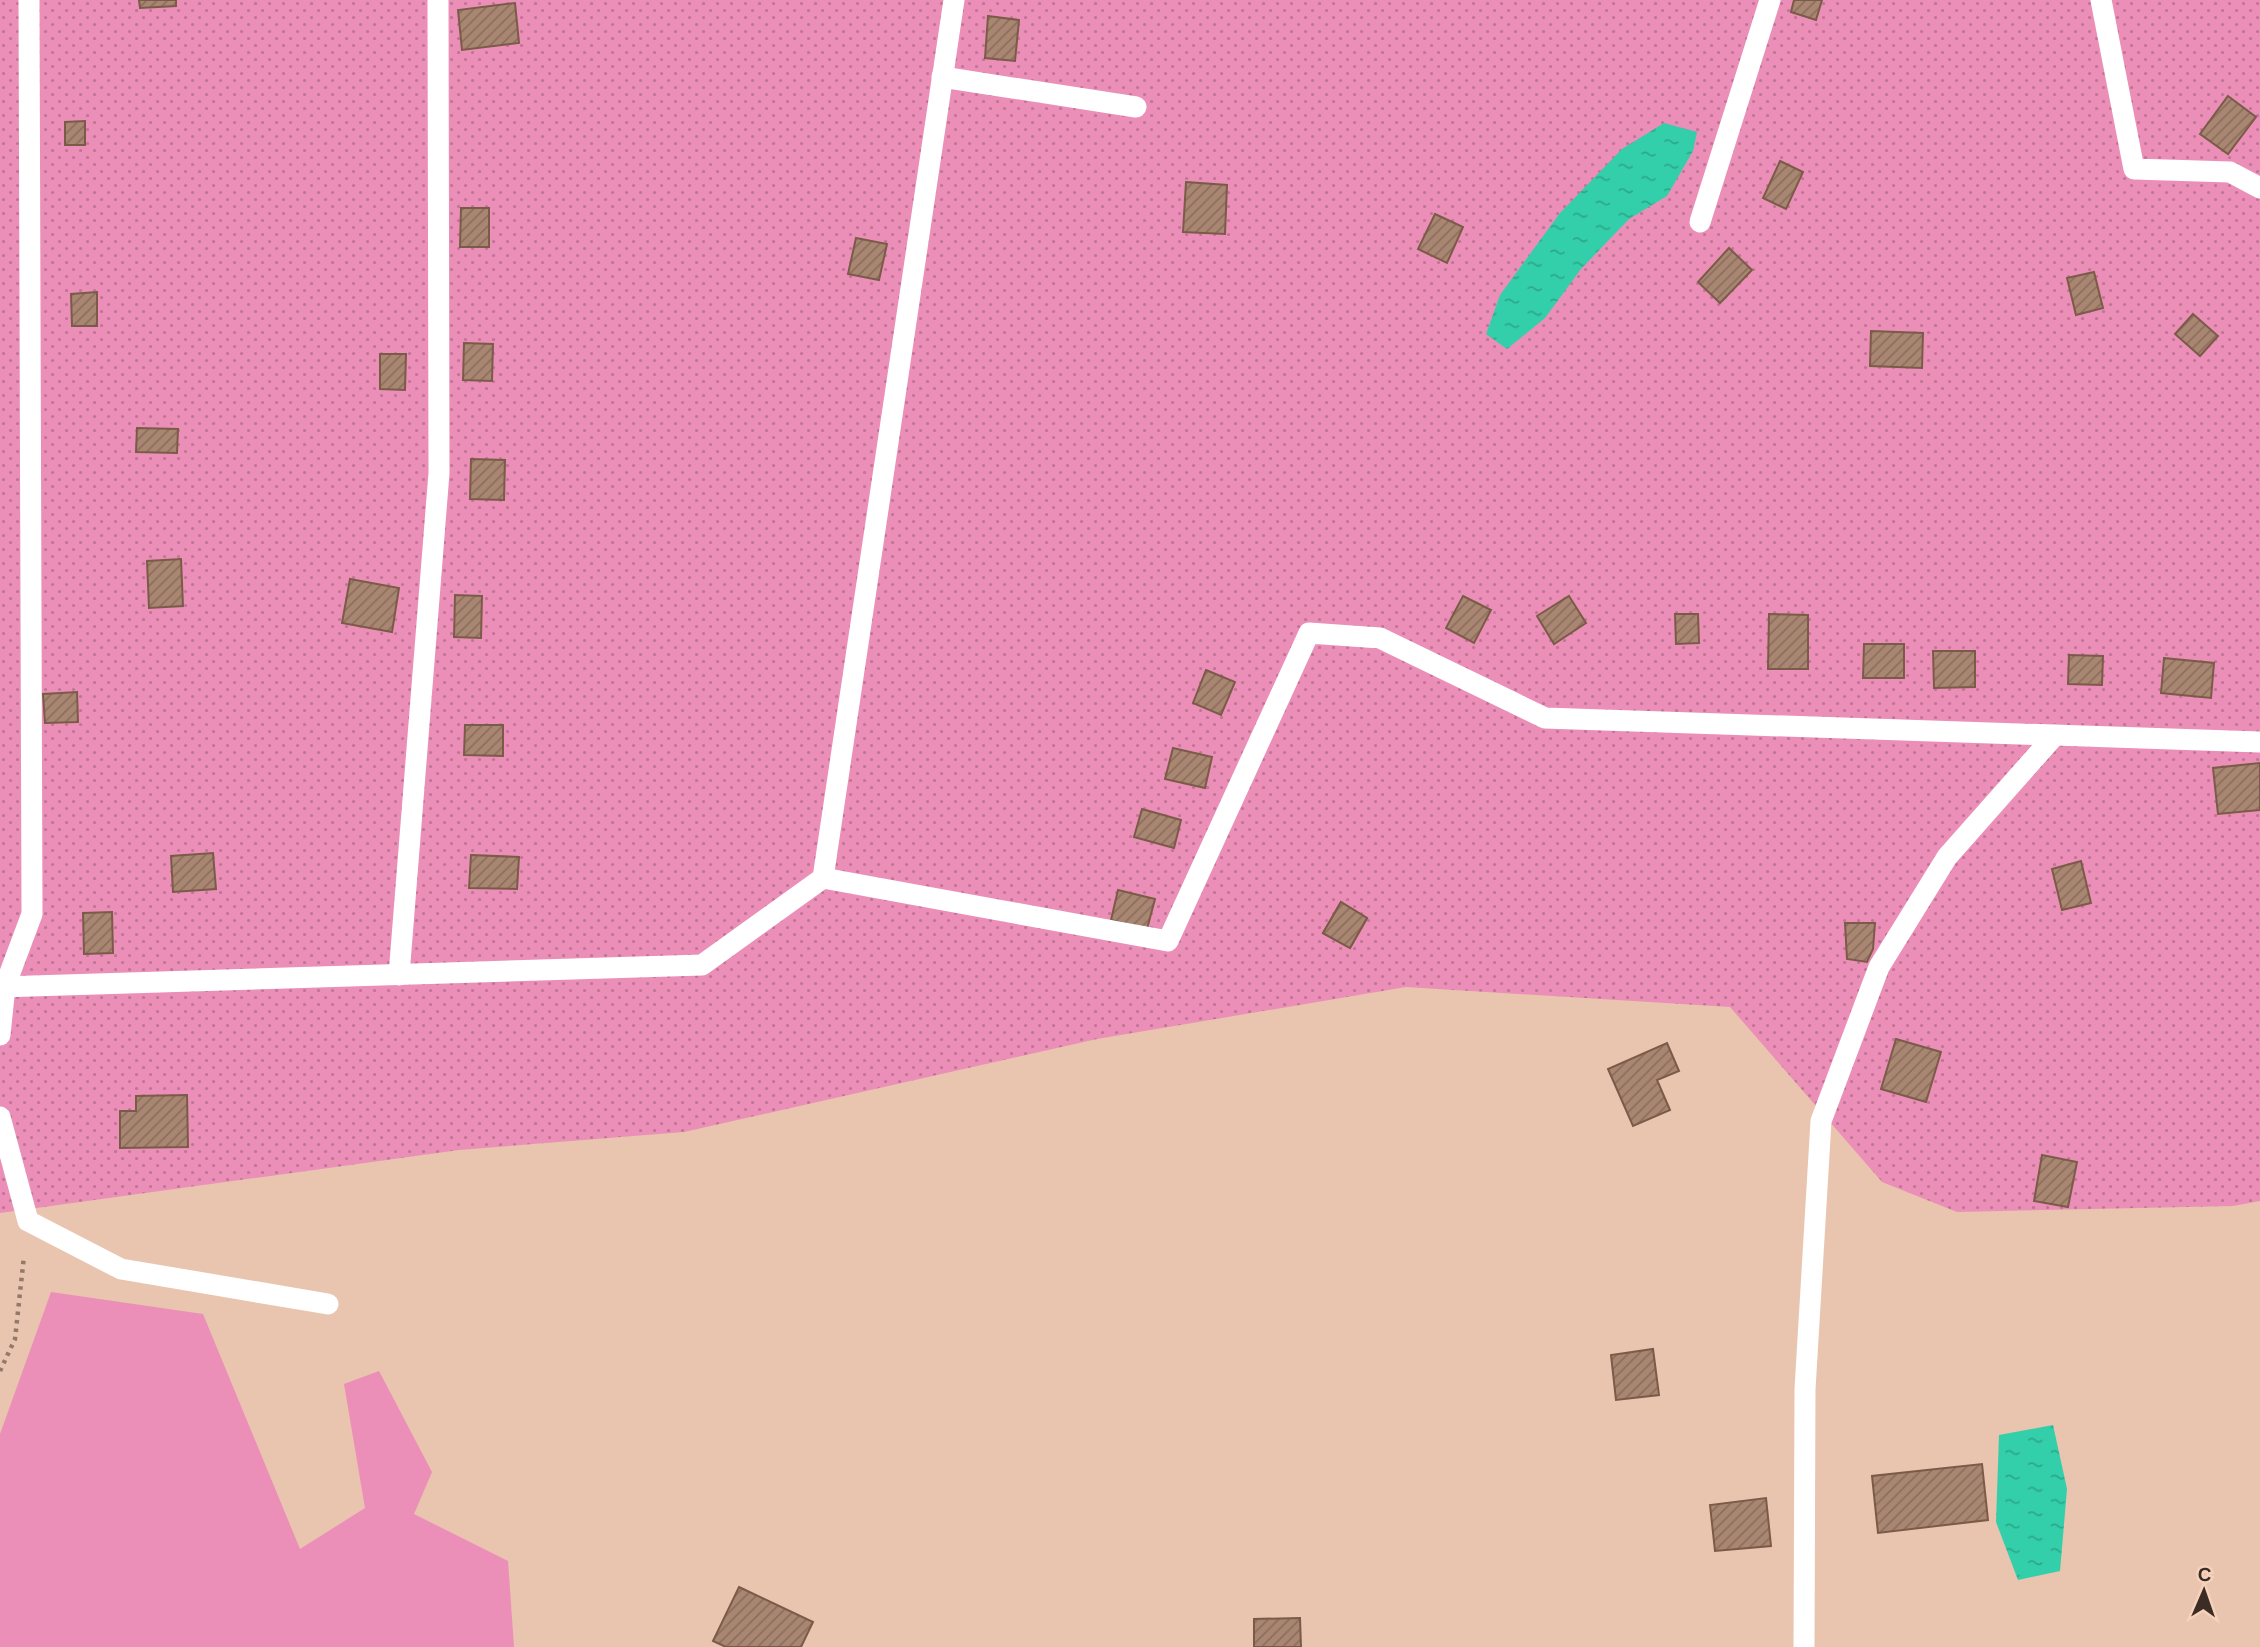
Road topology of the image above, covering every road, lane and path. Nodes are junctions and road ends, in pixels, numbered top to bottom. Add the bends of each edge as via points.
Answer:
1 (29, 0) edge
2 (438, 0) edge
3 (954, 0) edge
4 (1770, 0) edge
5 (2101, 0) edge
6 (942, 76) junction
7 (1136, 107) dead end
8 (2260, 188) edge
9 (1700, 222) dead end
10 (2055, 735) junction
11 (2260, 742) edge
12 (823, 878) junction
13 (399, 975) junction
14 (2, 987) edge
15 (0, 1034) edge
16 (0, 1117) edge
17 (28, 1221) junction
18 (328, 1304) dead end
19 (0, 1371) edge
20 (1804, 1647) edge

1 - 14 lane via 32,915
2 - 13 lane via 439,473
3 - 6 lane
4 - 9 lane
5 - 8 lane via 2134,169 2230,172
6 - 7 lane
6 - 12 lane
10 - 11 lane
10 - 12 lane via 1545,718 1380,638 1309,633 1168,941
10 - 20 lane via 1947,857 1879,967 1821,1121 1805,1389
12 - 13 lane via 702,965
13 - 14 lane
14 - 15 lane
16 - 17 lane
17 - 18 lane via 121,1269
17 - 19 path via 15,1339

